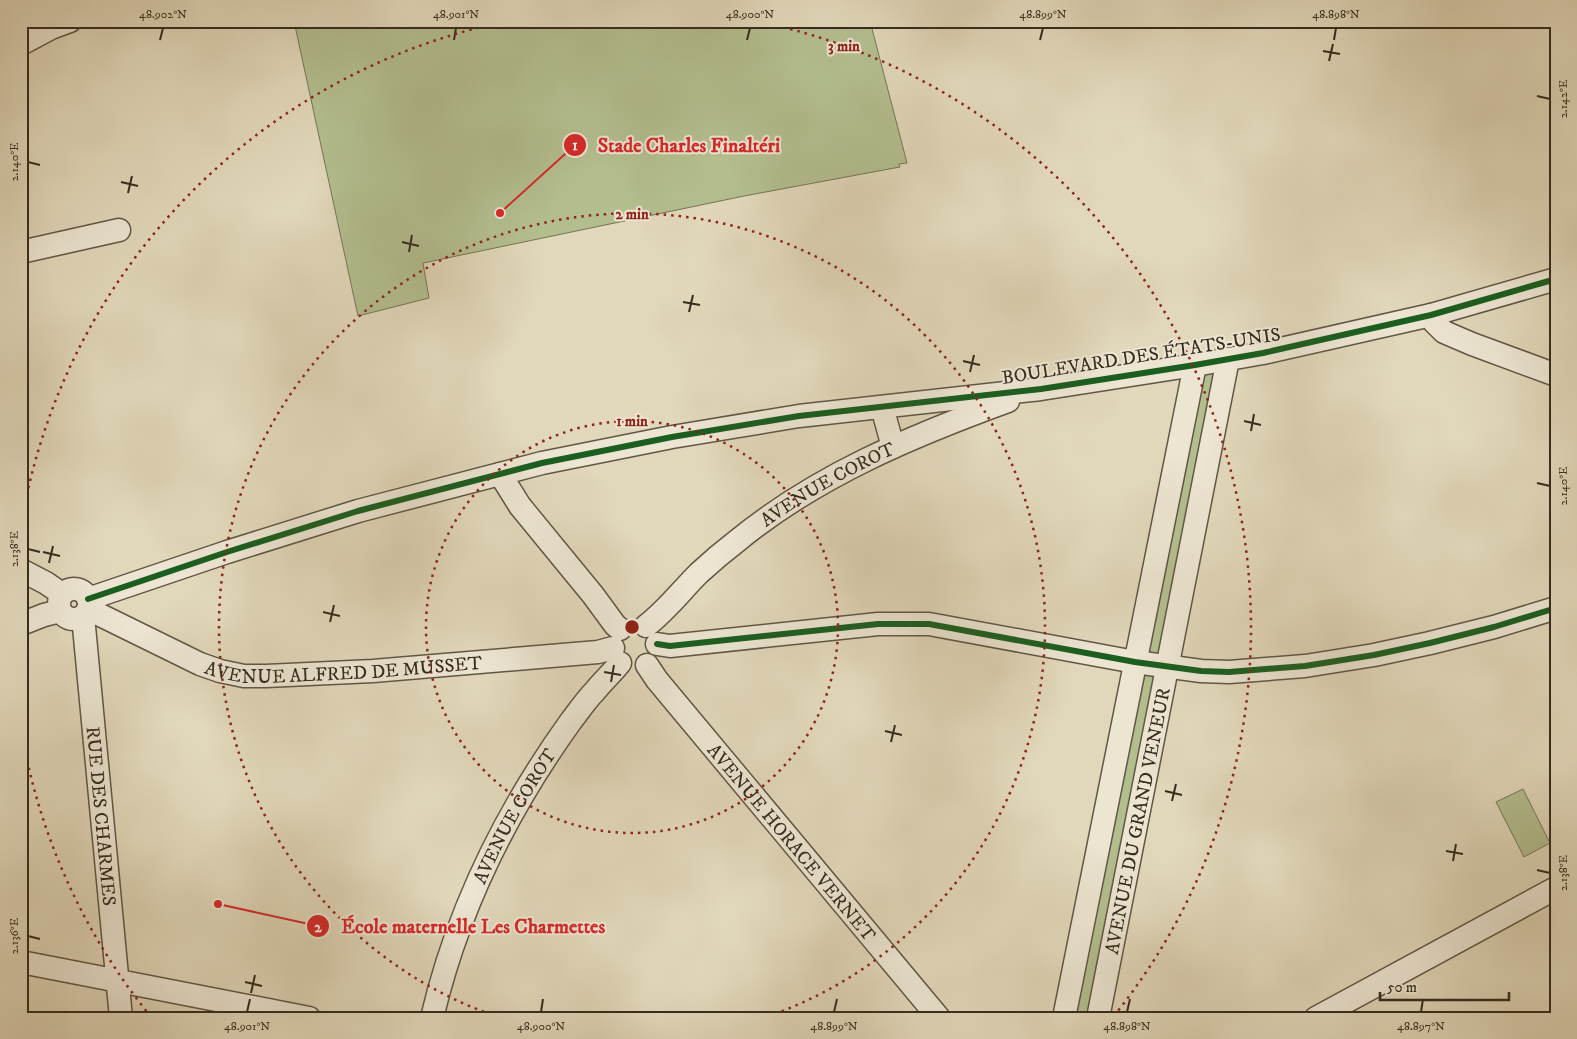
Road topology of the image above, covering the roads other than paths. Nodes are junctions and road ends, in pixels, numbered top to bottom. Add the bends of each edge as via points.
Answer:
1 (70, 21) edge
2 (21, 44) edge
3 (119, 230) dead end
4 (21, 252) edge
5 (1556, 279) edge
6 (1432, 315) junction
7 (1228, 359) junction
8 (1195, 365) junction
9 (1556, 375) edge
10 (1041, 389) junction
11 (882, 407) junction
12 (893, 447) junction
13 (500, 474) junction
14 (21, 570) edge
15 (61, 602) junction
16 (86, 608) junction
17 (1556, 608) edge
18 (21, 624) edge
19 (652, 635) junction
20 (618, 647) junction
21 (1136, 662) junction
22 (647, 665) junction
23 (1167, 667) junction
24 (1556, 888) edge
25 (21, 962) edge
26 (117, 981) junction
27 (121, 1018) edge
28 (308, 1018) edge
29 (432, 1018) edge
30 (939, 1018) edge
31 (1064, 1018) edge
32 (1098, 1018) edge
33 (1316, 1018) edge

1 - 2 street
3 - 4 street
5 - 6 street, BOULEVARD DES ÉTATS-UNIS
6 - 7 street, BOULEVARD DES ÉTATS-UNIS
6 - 9 street via 1439,328 1452,336
7 - 8 street, BOULEVARD DES ÉTATS-UNIS
7 - 23 street, AVENUE DU GRAND VENEUR
8 - 10 street, BOULEVARD DES ÉTATS-UNIS
8 - 21 street, AVENUE DU GRAND VENEUR
10 - 11 street, BOULEVARD DES ÉTATS-UNIS
10 - 12 street, AVENUE COROT
11 - 12 street
11 - 13 street, BOULEVARD DES ÉTATS-UNIS via 799,416 672,437
12 - 19 street, AVENUE COROT via 842,472 774,513 737,540 700,572 658,617
13 - 16 street, BOULEVARD DES ÉTATS-UNIS via 358,511 227,552
13 - 20 street via 520,506 615,624
14 - 15 street via 46,583
15 - 16 street via 68,618 72,619
15 - 18 street via 44,615
16 - 20 street, AVENUE ALFRED DE MUSSET via 200,664 244,676 373,671 598,652
16 - 26 street, RUE DES CHARMES
17 - 23 street via 1430,643 1304,666 1229,672
19 - 20 street via 639,624 632,624
19 - 21 street via 670,646 878,624 929,624
19 - 22 street via 656,656
20 - 22 street via 626,667
20 - 29 street, AVENUE COROT via 611,674 543,762 491,854 451,950
21 - 23 street
21 - 31 street, AVENUE DU GRAND VENEUR
22 - 30 street, AVENUE HORACE VERNET
23 - 32 street, AVENUE DU GRAND VENEUR
24 - 33 street
25 - 26 street
26 - 27 street, RUE DES CHARMES
26 - 28 street

